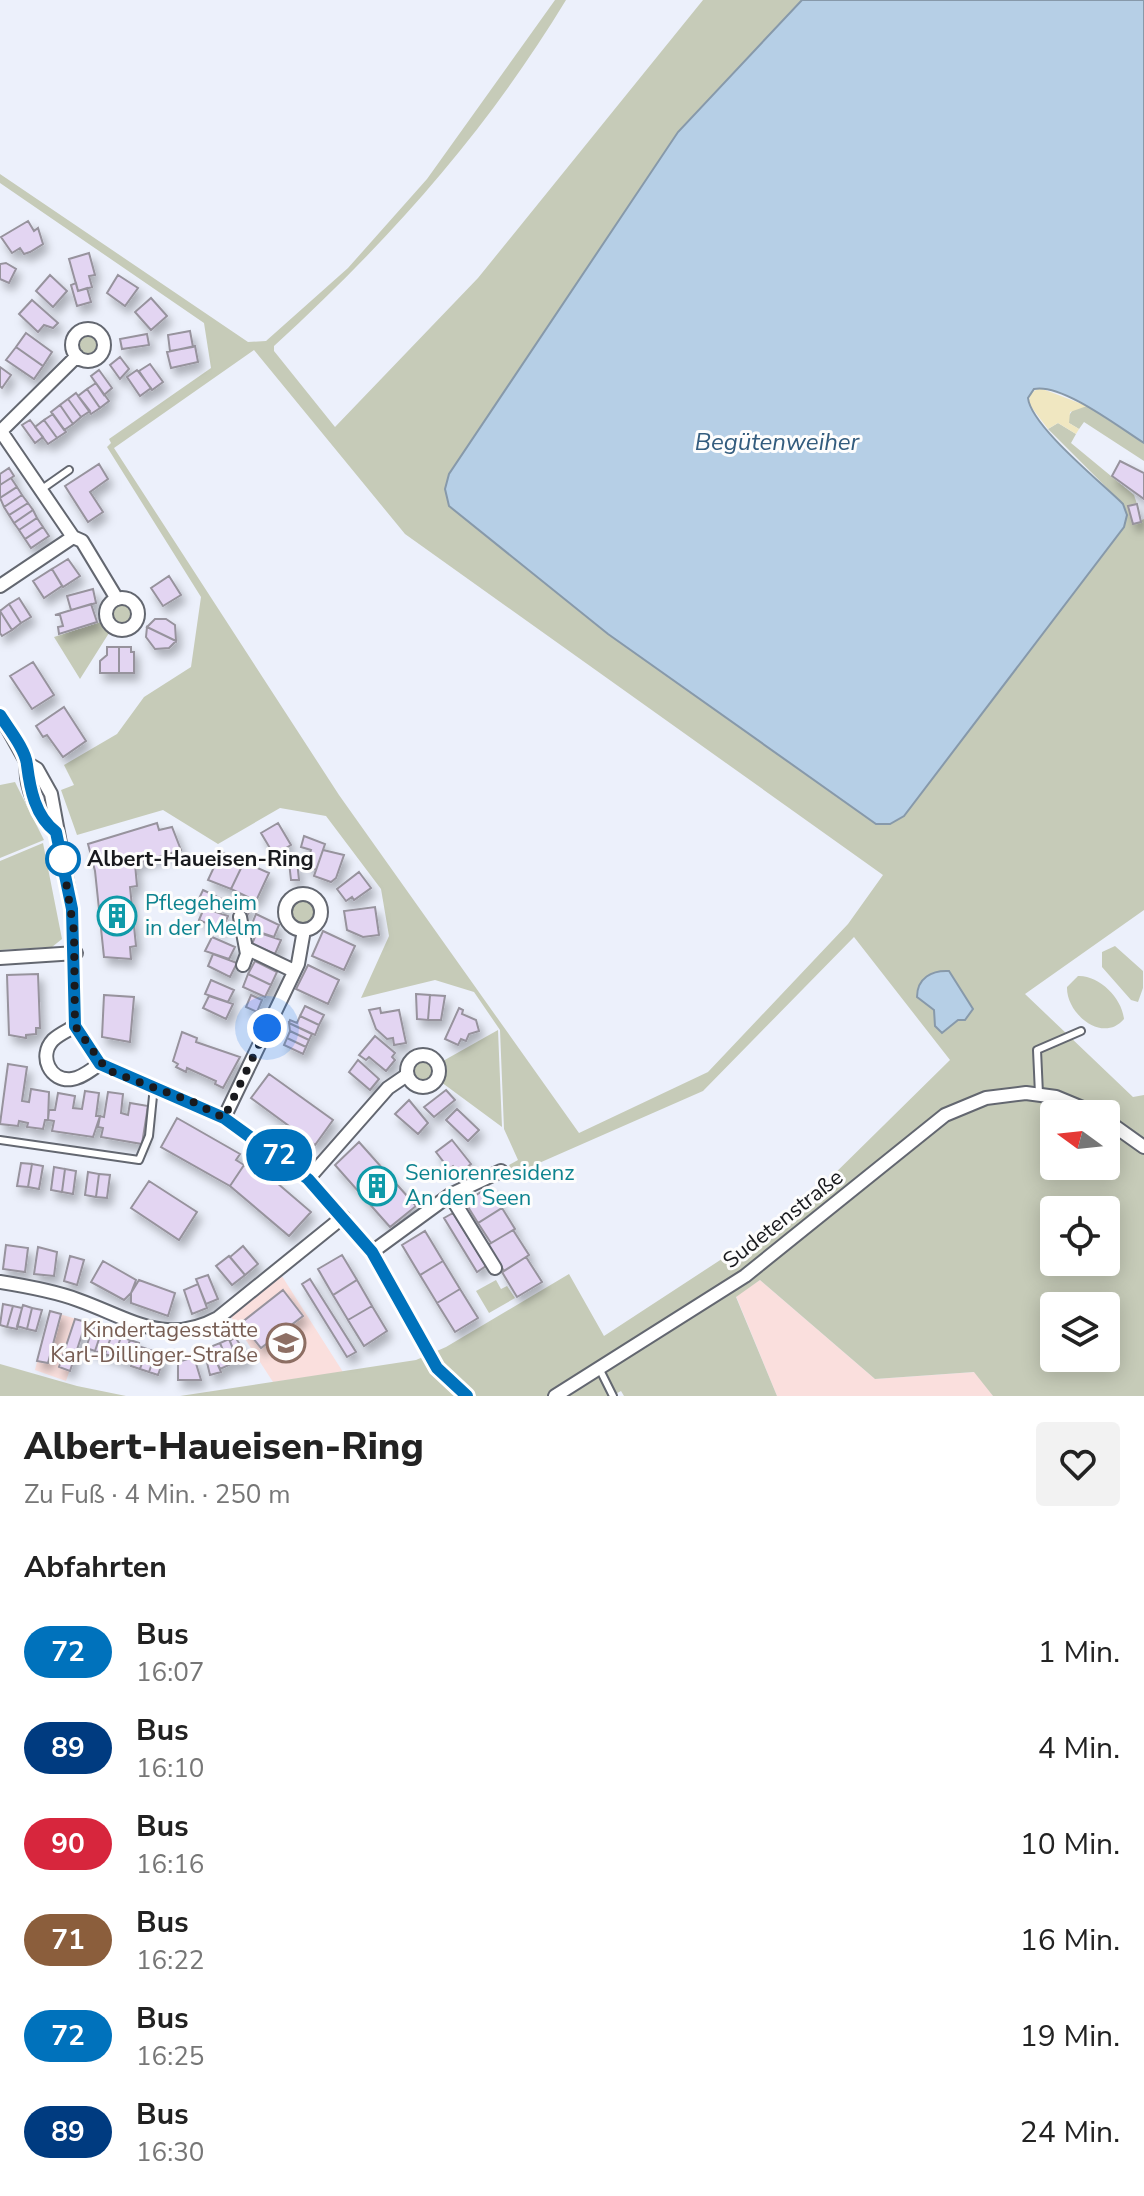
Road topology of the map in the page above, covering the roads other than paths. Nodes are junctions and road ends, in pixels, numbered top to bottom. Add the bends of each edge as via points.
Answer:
1 (77, 356) dead end
2 (1, 430) edge
3 (69, 470) dead end
4 (42, 489) junction
5 (73, 537) junction
6 (0, 586) edge
7 (117, 599) dead end
8 (0, 715) edge
9 (240, 917) dead end
10 (304, 930) dead end
11 (246, 948) junction
12 (76, 953) junction
13 (0, 958) edge
14 (243, 965) dead end
15 (294, 971) junction
16 (75, 1026) junction
17 (1081, 1031) dead end
18 (100, 1064) junction
19 (407, 1075) dead end
20 (154, 1086) junction
21 (1039, 1094) junction
22 (1066, 1100) edge
23 (224, 1118) junction
24 (1120, 1130) edge
25 (0, 1140) edge
26 (1144, 1147) edge
27 (501, 1171) dead end
28 (308, 1179) junction
29 (450, 1195) junction
30 (343, 1217) junction
31 (372, 1252) junction
32 (495, 1268) dead end
33 (0, 1282) edge
34 (600, 1370) junction
35 (467, 1396) edge
36 (555, 1396) edge
37 (613, 1396) edge

1 - 2 street
2 - 4 street
3 - 4 lane
4 - 5 street
5 - 6 street
5 - 7 street via 82,541
8 - 12 street via 51,794
9 - 11 street
10 - 15 street
11 - 14 street
11 - 15 street
12 - 13 street
12 - 16 street
15 - 23 street
16 - 18 street
16 - 18 street via 47,1050 51,1071 77,1079
17 - 21 lane via 1037,1050
18 - 20 street
19 - 28 street via 388,1088
20 - 23 street
20 - 25 lane via 149,1136 139,1160
21 - 22 street, Sudetenstraße
21 - 34 street, Sudetenstraße via 986,1098 945,1115 791,1243
23 - 28 street
24 - 26 street
27 - 29 street
28 - 30 street
29 - 31 street
29 - 32 street
30 - 31 street
30 - 33 street via 218,1318 188,1330 162,1332 74,1298
31 - 35 street via 437,1368
34 - 36 street, Sudetenstraße
34 - 37 lane

